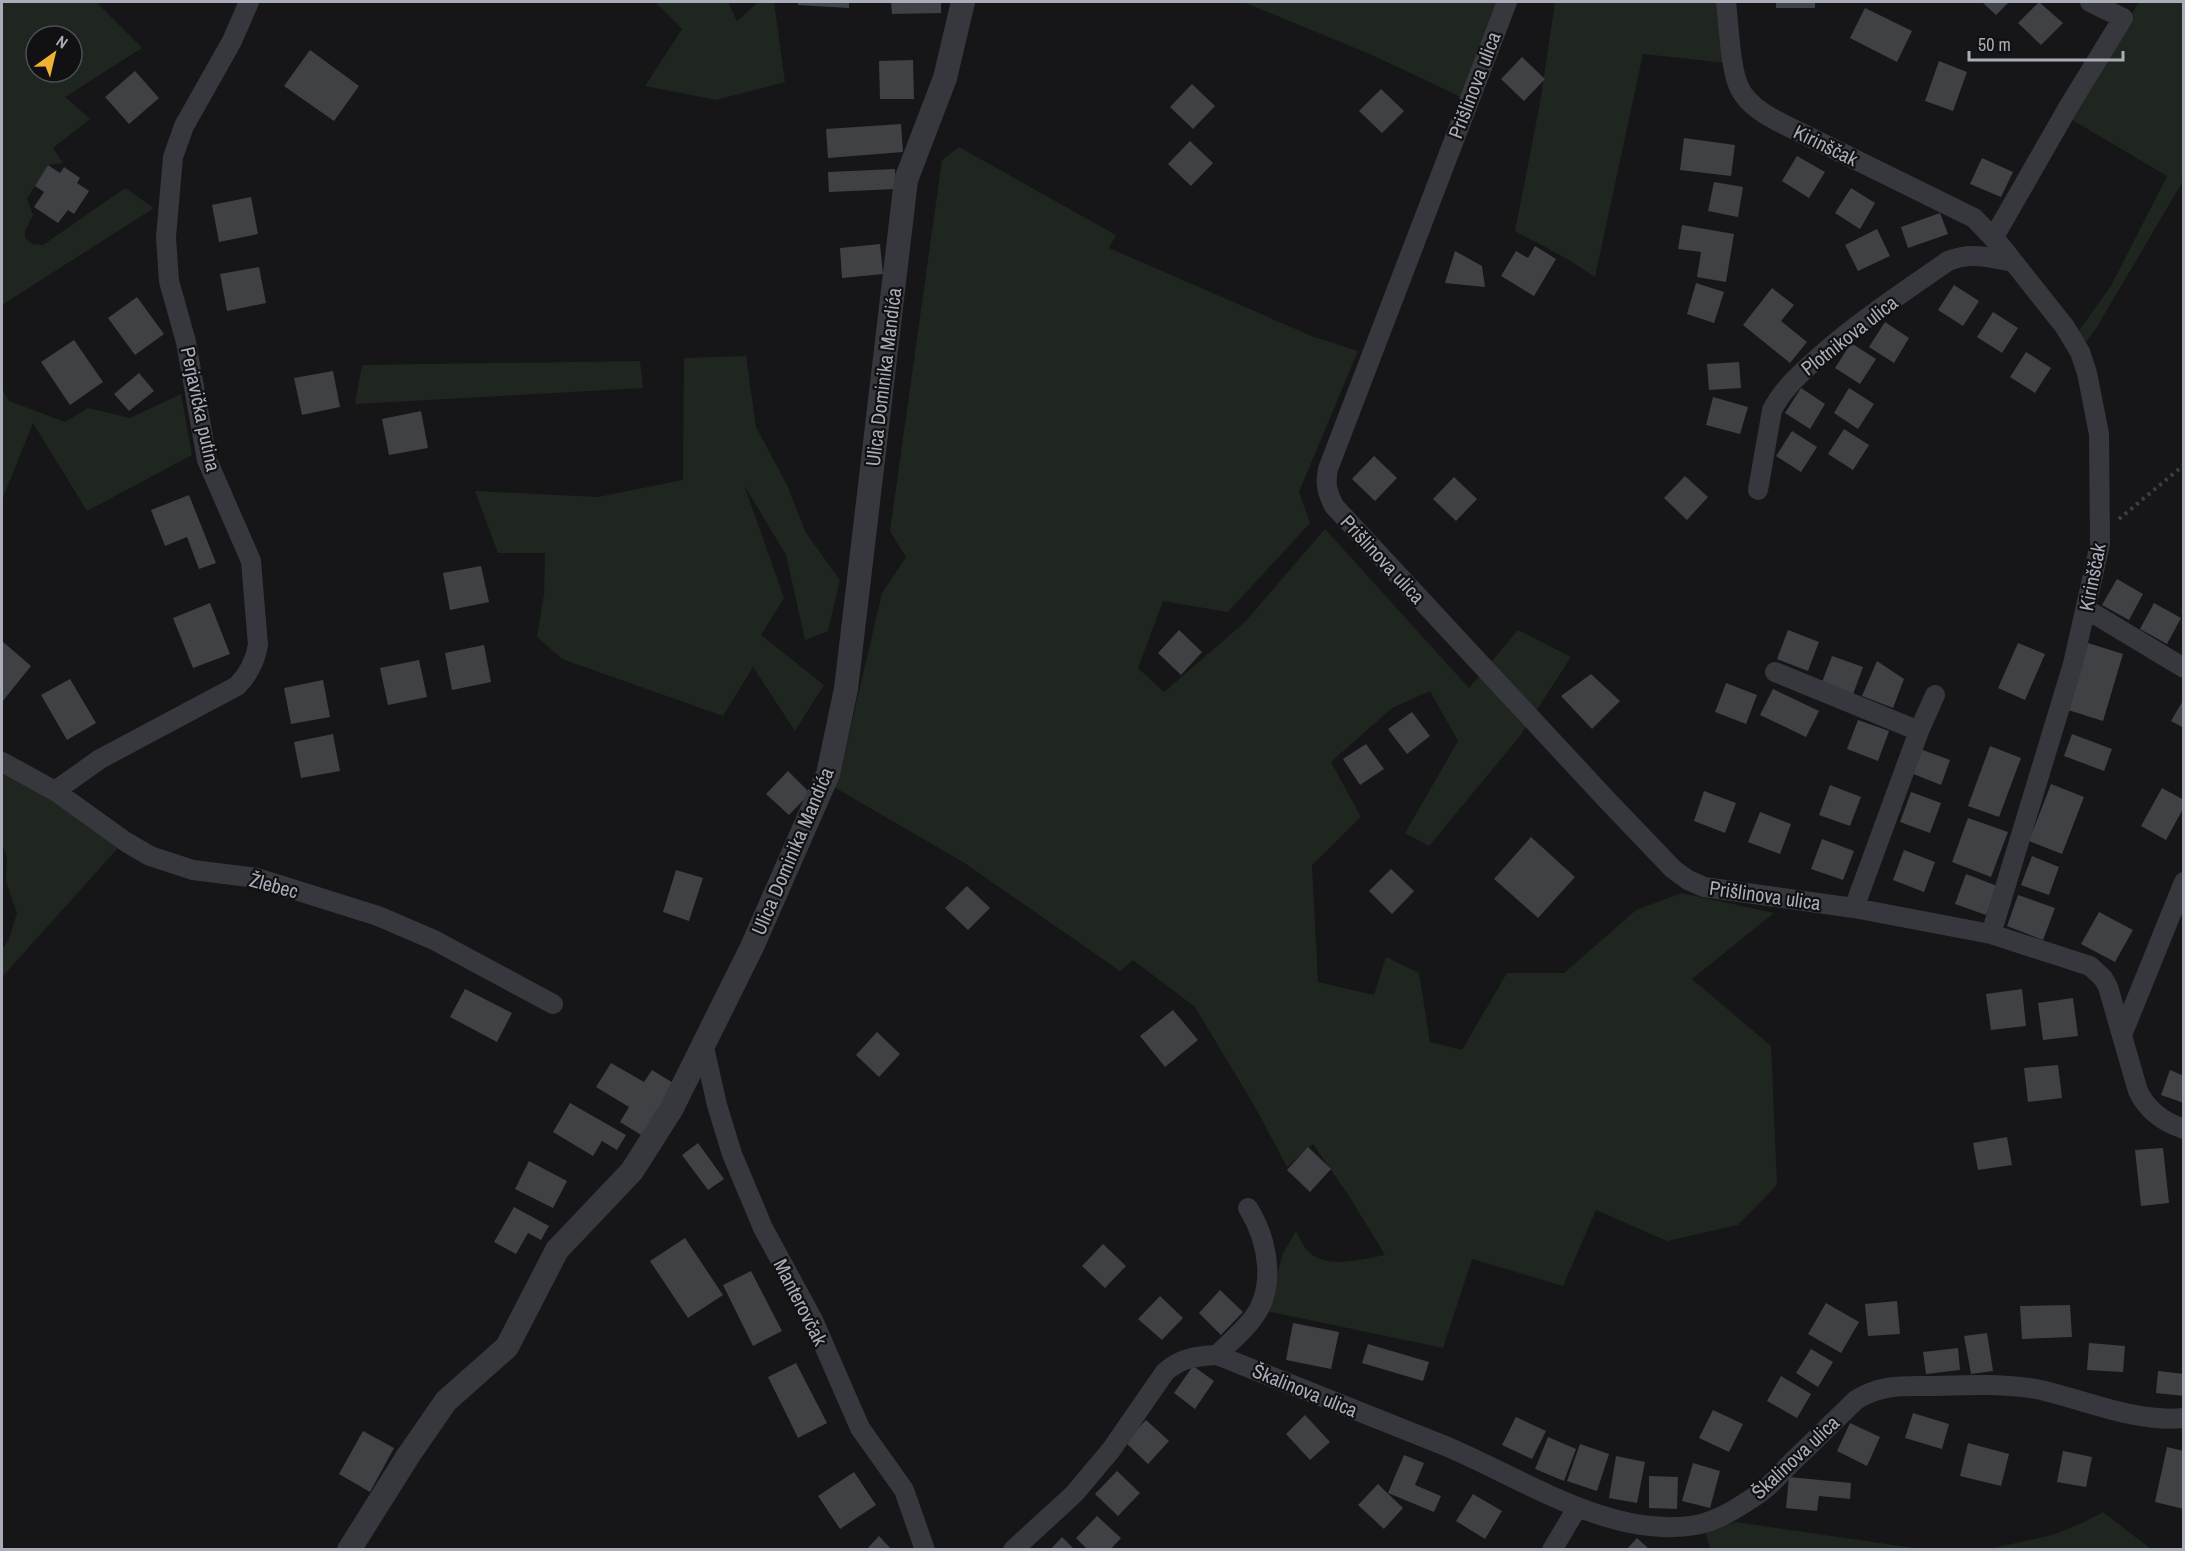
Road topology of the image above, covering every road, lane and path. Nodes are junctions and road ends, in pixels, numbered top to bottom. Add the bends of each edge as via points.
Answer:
1 (249, 2) edge
2 (963, 2) edge
3 (1507, 2) edge
4 (1726, 2) edge
5 (2090, 2) edge
6 (1994, 237) junction
7 (2013, 262) junction
8 (2184, 465) edge
9 (1758, 490) dead end
10 (2100, 534) junction
11 (2086, 609) junction
12 (2184, 668) edge
13 (1775, 672) dead end
14 (1935, 695) dead end
15 (1919, 731) junction
16 (2, 762) edge
17 (55, 790) junction
18 (2184, 882) edge
19 (1854, 908) junction
20 (1991, 934) junction
21 (553, 1004) dead end
22 (2122, 1035) junction
23 (703, 1043) junction
24 (2184, 1129) edge
25 (1248, 1208) dead end
26 (1217, 1355) junction
27 (2184, 1418) edge
28 (1577, 1508) junction
29 (349, 1550) edge
30 (925, 1550) edge
31 (1013, 1550) edge
32 (1552, 1550) edge

1 - 17 street, Perjavička putina via 232,41 184,126 173,157 166,237 169,281 186,342 207,460 250,561 258,645 255,658 237,686 100,759
2 - 23 street, Ulica Dominika Mandića via 945,78 906,180 846,688 828,774 752,947
3 - 19 street, Prišlinova ulica via 1328,469 1326,490 1334,506 1673,869 1704,887
4 - 6 street, Kirinščak via 1735,73 1740,89 1754,106 1974,218
5 - 6 street via 2123,18
6 - 7 street, Kirinščak
7 - 9 street, Plotnikova ulica via 1974,255 1948,261 1851,329 1793,380 1772,410
7 - 10 street, Kirinščak via 2065,327 2087,373 2099,434
8 - 10 path
10 - 11 street, Kirinščak
11 - 12 street
11 - 20 street, Kirinščak
13 - 15 street
14 - 15 street
15 - 19 street
16 - 17 street, Žlebec
17 - 21 street, Žlebec via 150,856 193,870 257,878 378,916 434,940
18 - 22 street
19 - 20 street, Prišlinova ulica
20 - 22 street, Prišlinova ulica via 2097,971 2108,987
22 - 24 street, Prišlinova ulica via 2142,1100 2158,1116
23 - 29 street, Ulica Dominika Mandića via 672,1108 632,1171 557,1250 507,1347 446,1401
23 - 30 street, Manterovčak via 732,1154 763,1228 813,1320 860,1428 904,1490
25 - 26 street via 1263,1238 1267,1281 1251,1321
26 - 28 street, Škalinova ulica via 1476,1458
26 - 31 street, Škalinova ulica via 1186,1358 1165,1372 1111,1450 1074,1494
27 - 28 street, Škalinova ulica via 2117,1411 2010,1385 1889,1386 1856,1400 1760,1493 1710,1520 1658,1526 1625,1522
28 - 32 street

